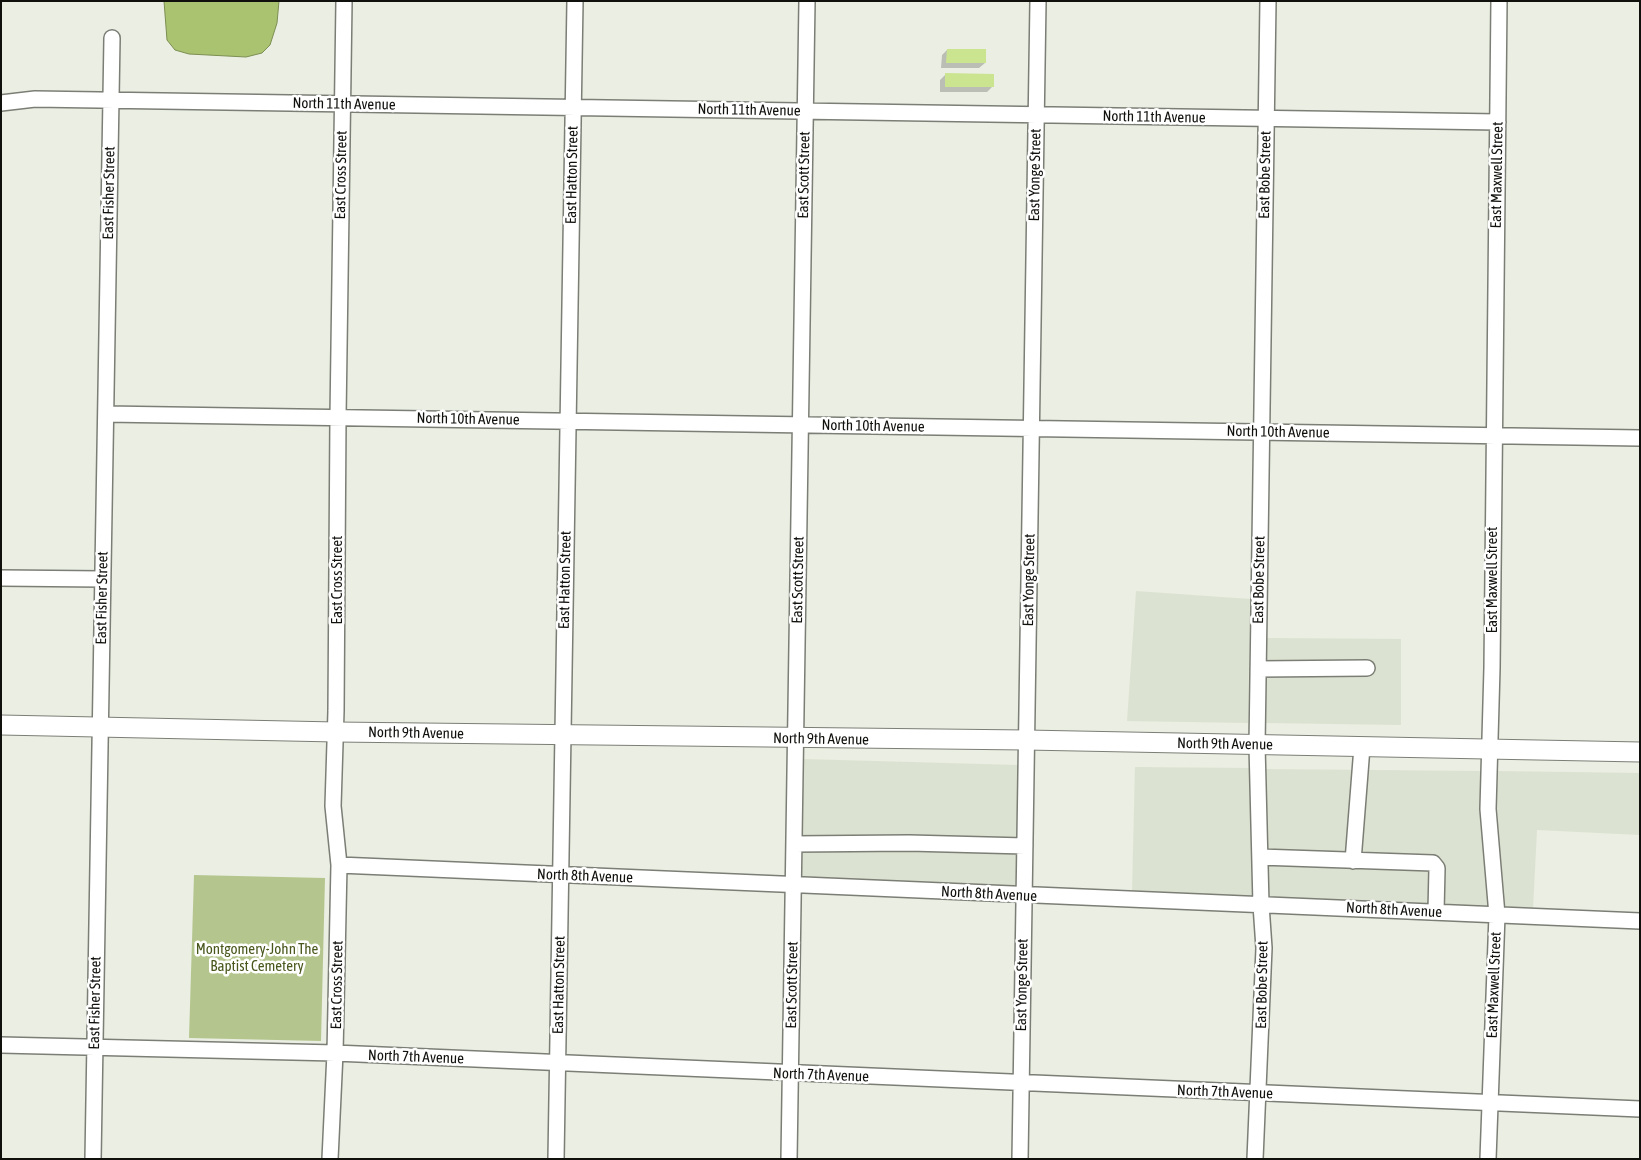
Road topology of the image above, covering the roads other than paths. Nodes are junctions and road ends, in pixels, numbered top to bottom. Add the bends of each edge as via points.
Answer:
1 (344, 1) edge
2 (575, 1) edge
3 (807, 1) edge
4 (1038, 1) edge
5 (1268, 1) edge
6 (1499, 1) edge
7 (112, 38) dead end
8 (110, 100) junction
9 (1, 103) edge
10 (342, 104) junction
11 (573, 107) junction
12 (805, 110) junction
13 (1036, 115) junction
14 (1266, 118) junction
15 (1498, 122) junction
16 (106, 414) junction
17 (338, 417) junction
18 (568, 421) junction
19 (800, 425) junction
20 (1031, 428) junction
21 (1261, 432) junction
22 (1494, 436) junction
23 (1640, 438) edge
24 (1, 578) edge
25 (102, 579) junction
26 (1367, 668) dead end
27 (1258, 669) junction
28 (1, 725) edge
29 (100, 727) junction
30 (336, 732) junction
31 (563, 734) junction
32 (796, 739) junction
33 (1026, 740) junction
34 (1257, 744) junction
35 (1362, 747) junction
36 (1489, 750) junction
37 (1640, 752) edge
38 (794, 844) junction
39 (1025, 846) junction
40 (1260, 857) junction
41 (1353, 861) junction
42 (339, 865) junction
43 (560, 876) junction
44 (793, 885) junction
45 (1024, 896) junction
46 (1261, 905) junction
47 (1436, 912) junction
48 (1496, 915) junction
49 (1640, 921) edge
50 (1, 1045) edge
51 (95, 1047) junction
52 (335, 1053) junction
53 (557, 1062) junction
54 (790, 1073) junction
55 (1021, 1083) junction
56 (1258, 1093) junction
57 (1490, 1102) junction
58 (1640, 1109) edge
59 (93, 1159) edge
60 (330, 1159) edge
61 (556, 1159) edge
62 (789, 1159) edge
63 (1020, 1159) edge
64 (1255, 1159) edge
65 (1488, 1159) edge

1 - 10 street, East Cross Street
2 - 11 street, East Hatton Street
3 - 12 street, East Scott Street
4 - 13 street, East Yonge Street
5 - 14 street, East Bobe Street
6 - 15 street, East Maxwell Street
7 - 8 street, East Fisher Street
8 - 9 street, North 11th Avenue via 35,99
8 - 10 street, North 11th Avenue
8 - 16 street, East Fisher Street
10 - 11 street, North 11th Avenue
10 - 17 street, East Cross Street
11 - 12 street, North 11th Avenue
11 - 18 street, East Hatton Street
12 - 13 street, North 11th Avenue
12 - 19 street, East Scott Street
13 - 14 street, North 11th Avenue
13 - 20 street, East Yonge Street
14 - 15 street, North 11th Avenue
14 - 21 street, East Bobe Street
15 - 22 street, East Maxwell Street
16 - 17 street, North 10th Avenue
16 - 25 street, East Fisher Street
17 - 18 street, North 10th Avenue
17 - 30 street, East Cross Street
18 - 19 street, North 10th Avenue
18 - 31 street, East Hatton Street
19 - 20 street, North 10th Avenue
19 - 32 street, East Scott Street
20 - 21 street, North 10th Avenue
20 - 33 street, East Yonge Street
21 - 22 street, North 10th Avenue
21 - 27 street, East Bobe Street
22 - 23 street, North 10th Avenue
22 - 36 street, East Maxwell Street
24 - 25 street
25 - 29 street, East Fisher Street
26 - 27 street
27 - 34 street, East Bobe Street
28 - 29 main road, North 9th Avenue
29 - 30 main road, North 9th Avenue
29 - 51 street, East Fisher Street
30 - 31 main road, North 9th Avenue
30 - 42 street, East Cross Street via 333,806
31 - 32 main road, North 9th Avenue
31 - 43 street, East Hatton Street
32 - 33 main road, North 9th Avenue
32 - 38 street, East Scott Street
33 - 34 main road, North 9th Avenue
33 - 39 street, East Yonge Street
34 - 35 main road, North 9th Avenue
34 - 40 street, East Bobe Street
35 - 36 main road, North 9th Avenue
35 - 41 street
36 - 37 main road, North 9th Avenue
36 - 48 street, East Maxwell Street via 1488,809
38 - 39 street
38 - 44 street, East Scott Street
39 - 45 street, East Yonge Street
40 - 41 street
40 - 46 street, East Bobe Street
41 - 47 street via 1433,863 1437,868
42 - 43 street, North 8th Avenue
42 - 52 street, East Cross Street
43 - 44 street, North 8th Avenue
43 - 53 street, East Hatton Street
44 - 45 street, North 8th Avenue
44 - 54 street, East Scott Street
45 - 46 street, North 8th Avenue
45 - 55 street, East Yonge Street
46 - 47 street, North 8th Avenue
46 - 56 street, East Bobe Street via 1264,948
47 - 48 street, North 8th Avenue
48 - 49 street, North 8th Avenue
48 - 57 street, East Maxwell Street
50 - 51 street, North 7th Avenue
51 - 52 street, North 7th Avenue
51 - 59 street, East Fisher Street
52 - 53 street, North 7th Avenue
52 - 60 street, East Cross Street
53 - 54 street, North 7th Avenue
53 - 61 street, East Hatton Street
54 - 55 street, North 7th Avenue
54 - 62 street, East Scott Street
55 - 56 street, North 7th Avenue
55 - 63 street, East Yonge Street
56 - 57 street, North 7th Avenue
56 - 64 street, East Bobe Street
57 - 58 street, North 7th Avenue
57 - 65 street, East Maxwell Street

